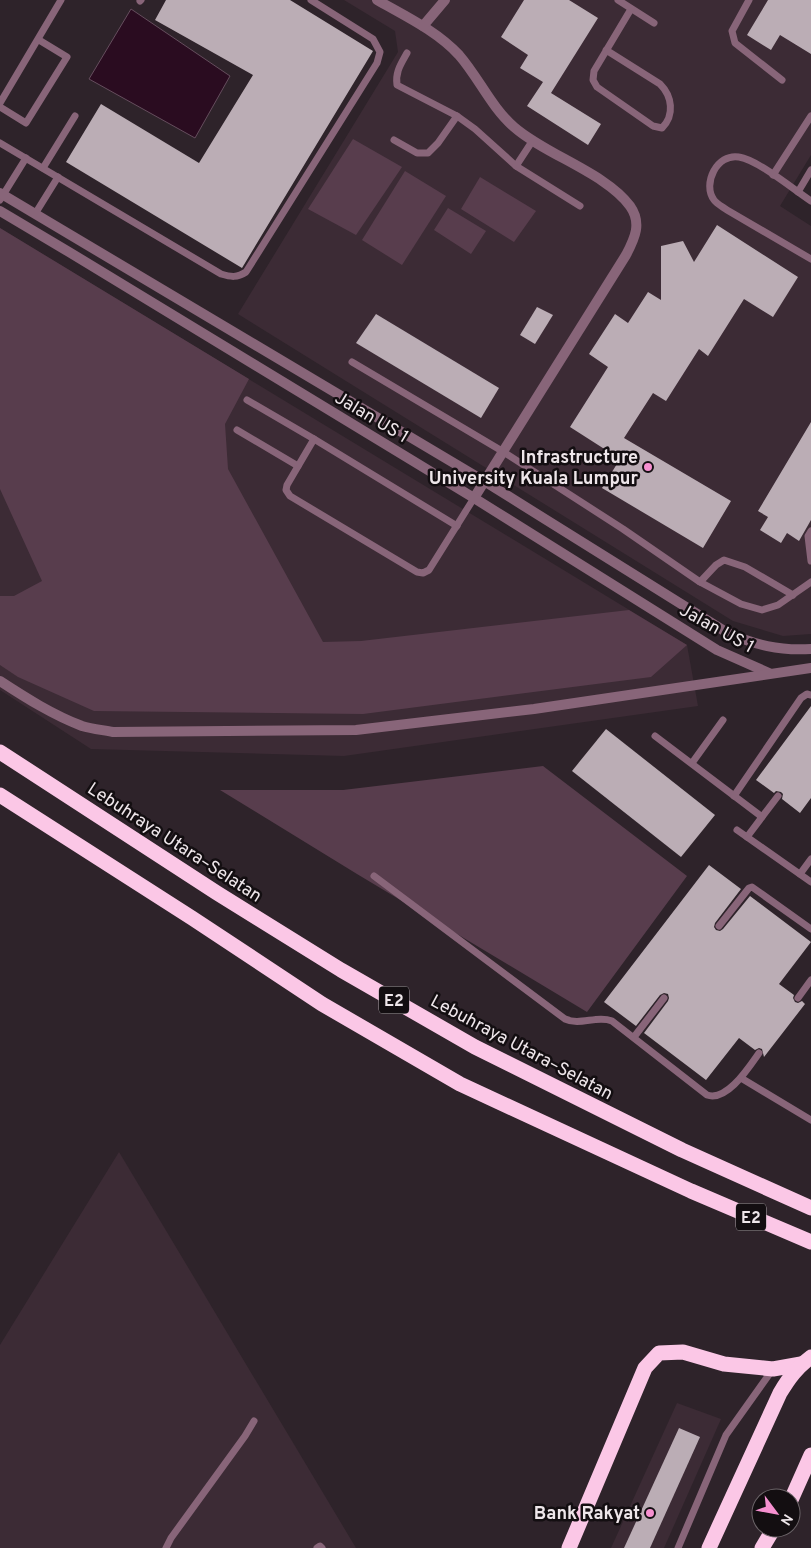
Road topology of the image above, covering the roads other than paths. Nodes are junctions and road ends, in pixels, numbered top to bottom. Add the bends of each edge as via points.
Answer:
1 (61, 0) edge
2 (311, 0) edge
3 (377, 0) edge
4 (445, 0) edge
5 (618, 0) edge
6 (749, 0) edge
7 (631, 9) junction
8 (654, 23) dead end
9 (423, 26) junction
10 (39, 40) junction
11 (606, 50) junction
12 (407, 53) dead end
13 (782, 80) dead end
14 (0, 103) edge
15 (0, 107) edge
16 (75, 116) dead end
17 (457, 116) junction
18 (811, 116) edge
19 (394, 140) dead end
20 (532, 140) junction
21 (0, 143) edge
22 (26, 158) junction
23 (516, 166) junction
24 (43, 168) junction
25 (811, 170) edge
26 (773, 175) junction
27 (58, 177) junction
28 (798, 192) junction
29 (1, 196) edge
30 (811, 201) edge
31 (580, 206) dead end
32 (0, 211) edge
33 (35, 214) junction
34 (811, 259) edge
35 (352, 362) dead end
36 (247, 400) dead end
37 (237, 430) dead end
38 (314, 439) junction
39 (502, 451) junction
40 (298, 466) junction
41 (484, 481) junction
42 (474, 498) junction
43 (457, 526) junction
44 (811, 531) edge
45 (811, 561) edge
46 (700, 582) junction
47 (811, 582) edge
48 (793, 594) junction
49 (811, 649) edge
50 (811, 668) edge
51 (769, 673) junction
52 (0, 682) edge
53 (811, 695) edge
54 (723, 720) dead end
55 (655, 736) dead end
56 (0, 752) edge
57 (692, 764) junction
58 (0, 795) edge
59 (734, 796) junction
60 (778, 796) dead end
61 (762, 817) junction
62 (737, 830) dead end
63 (747, 837) junction
64 (811, 859) edge
65 (800, 874) junction
66 (374, 876) dead end
67 (811, 882) edge
68 (719, 926) dead end
69 (811, 929) edge
70 (811, 980) edge
71 (664, 998) dead end
72 (798, 998) dead end
73 (634, 1037) junction
74 (759, 1053) dead end
75 (741, 1078) junction
76 (811, 1120) edge
77 (811, 1208) edge
78 (811, 1242) edge
79 (806, 1360) edge
80 (773, 1369) junction
81 (254, 1421) dead end
82 (811, 1455) edge
83 (796, 1488) edge
84 (166, 1548) edge
85 (317, 1548) edge
86 (322, 1548) edge
87 (570, 1548) edge
88 (678, 1548) edge
89 (710, 1548) edge

1 - 10 lane
2 - 27 lane via 374,39 380,52 378,63 246,272 239,277 220,274
3 - 9 street
4 - 9 street
5 - 7 lane
6 - 13 lane via 732,31 734,43
7 - 8 lane
7 - 11 lane
9 - 20 street via 458,55 502,116
10 - 14 lane
10 - 15 lane via 67,57 26,123
11 - 11 lane via 594,71 593,80 597,87 653,126 662,128 671,113 667,91
12 - 17 lane via 398,68 396,85
16 - 24 lane
17 - 19 lane via 428,153 417,153
17 - 23 lane via 476,128
18 - 26 lane
20 - 23 lane
20 - 39 street via 619,194 631,207 638,222 636,237 626,255
21 - 22 lane
22 - 24 lane
22 - 29 lane
23 - 31 lane
24 - 27 lane
25 - 28 lane
26 - 28 lane
26 - 34 lane via 750,160 736,156 722,160 712,173 710,188 714,200 726,210
27 - 33 lane
28 - 30 lane
29 - 33 street, Jalan US 1
32 - 42 street, Jalan US 1
33 - 41 street, Jalan US 1
35 - 39 lane
36 - 38 lane
37 - 40 lane
38 - 40 lane
38 - 43 lane
39 - 41 street
39 - 46 lane
40 - 43 lane via 287,485 290,496 417,572 429,570
41 - 42 street
41 - 49 street, Jalan US 1 via 726,632 751,643
42 - 43 lane
42 - 51 street, Jalan US 1 via 717,650
44 - 45 lane via 808,536
46 - 48 lane via 741,604 762,610 778,605
46 - 48 lane via 724,560 751,570
47 - 48 lane
50 - 51 street
51 - 52 street via 534,709 356,730 113,732 84,726
53 - 59 lane via 801,698
54 - 57 lane
55 - 57 lane
56 - 77 highway, Lebuhraya Utara–Selatan / E2 via 233,903 475,1047 682,1150
57 - 59 lane
58 - 78 highway, E2 via 322,1004 460,1084 691,1191
59 - 61 lane
60 - 61 lane
61 - 63 lane
62 - 63 lane
63 - 65 lane
64 - 65 lane
65 - 67 lane
66 - 73 lane via 565,1019 578,1022 607,1019
68 - 69 lane via 752,887
70 - 72 lane
71 - 73 lane
73 - 75 lane via 707,1095 720,1096
74 - 75 lane
75 - 76 lane
79 - 80 highway
79 - 89 highway via 780,1393
80 - 87 highway via 724,1364 683,1352 659,1353 645,1368
80 - 88 lane via 726,1435
81 - 84 lane
82 - 83 highway
85 - 86 lane

